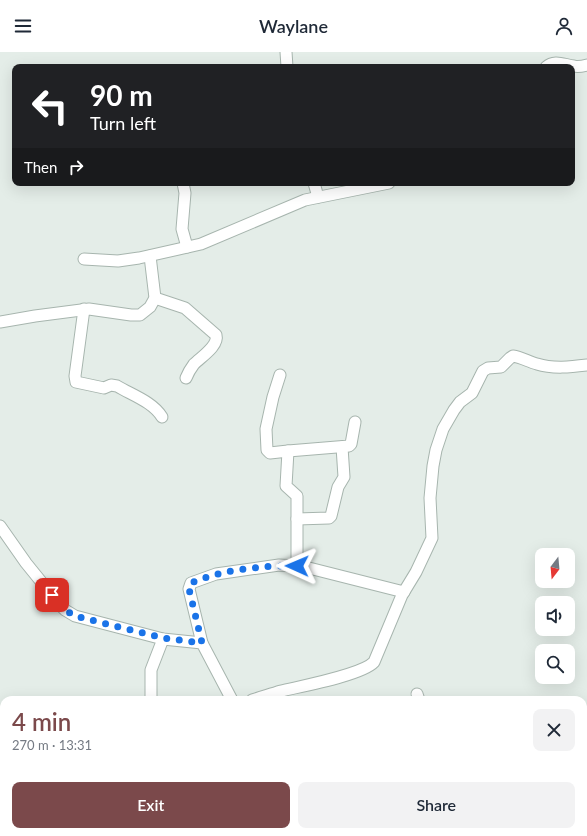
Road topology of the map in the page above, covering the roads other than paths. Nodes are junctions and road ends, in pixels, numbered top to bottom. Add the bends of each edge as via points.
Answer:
1 (286, 52) edge
2 (287, 64) edge
3 (550, 64) edge
4 (561, 64) edge
5 (587, 65) edge
6 (575, 67) edge
7 (184, 186) edge
8 (315, 186) edge
9 (374, 186) edge
10 (318, 197) junction
11 (187, 247) junction
12 (150, 256) junction
13 (84, 259) dead end
14 (155, 298) junction
15 (84, 309) junction
16 (0, 322) edge
17 (587, 365) edge
18 (280, 375) dead end
19 (186, 378) dead end
20 (162, 417) dead end
21 (355, 422) dead end
22 (342, 447) junction
23 (288, 451) junction
24 (297, 519) junction
25 (0, 526) edge
26 (297, 566) junction
27 (404, 592) junction
28 (163, 638) junction
29 (202, 643) junction
30 (151, 696) edge
31 (230, 696) edge
32 (266, 696) edge

1 - 2 street
3 - 4 street
5 - 6 street
7 - 11 street via 182,229
8 - 10 street
9 - 10 street
10 - 11 street via 294,204 213,239
11 - 12 street
12 - 13 street via 118,261
12 - 14 street
14 - 15 street via 150,307 140,315
14 - 19 street via 186,308 216,334 216,341 191,368
15 - 16 street
15 - 20 street via 74,376 76,382 104,388 117,386 158,410
17 - 27 street via 548,367 513,356 501,367 483,371 476,388 454,410 443,429 433,466 430,498 432,538
18 - 23 street via 266,429 267,450 270,453
21 - 22 street via 351,444
22 - 23 street
22 - 24 street via 344,477 338,486 331,516
23 - 24 street via 286,486 297,496
24 - 26 street
25 - 28 street via 26,563 65,610 75,616
26 - 27 street
26 - 29 street via 279,565 216,574 191,583 189,589
27 - 32 street via 370,667
28 - 29 street
28 - 30 street via 150,670
29 - 31 street

